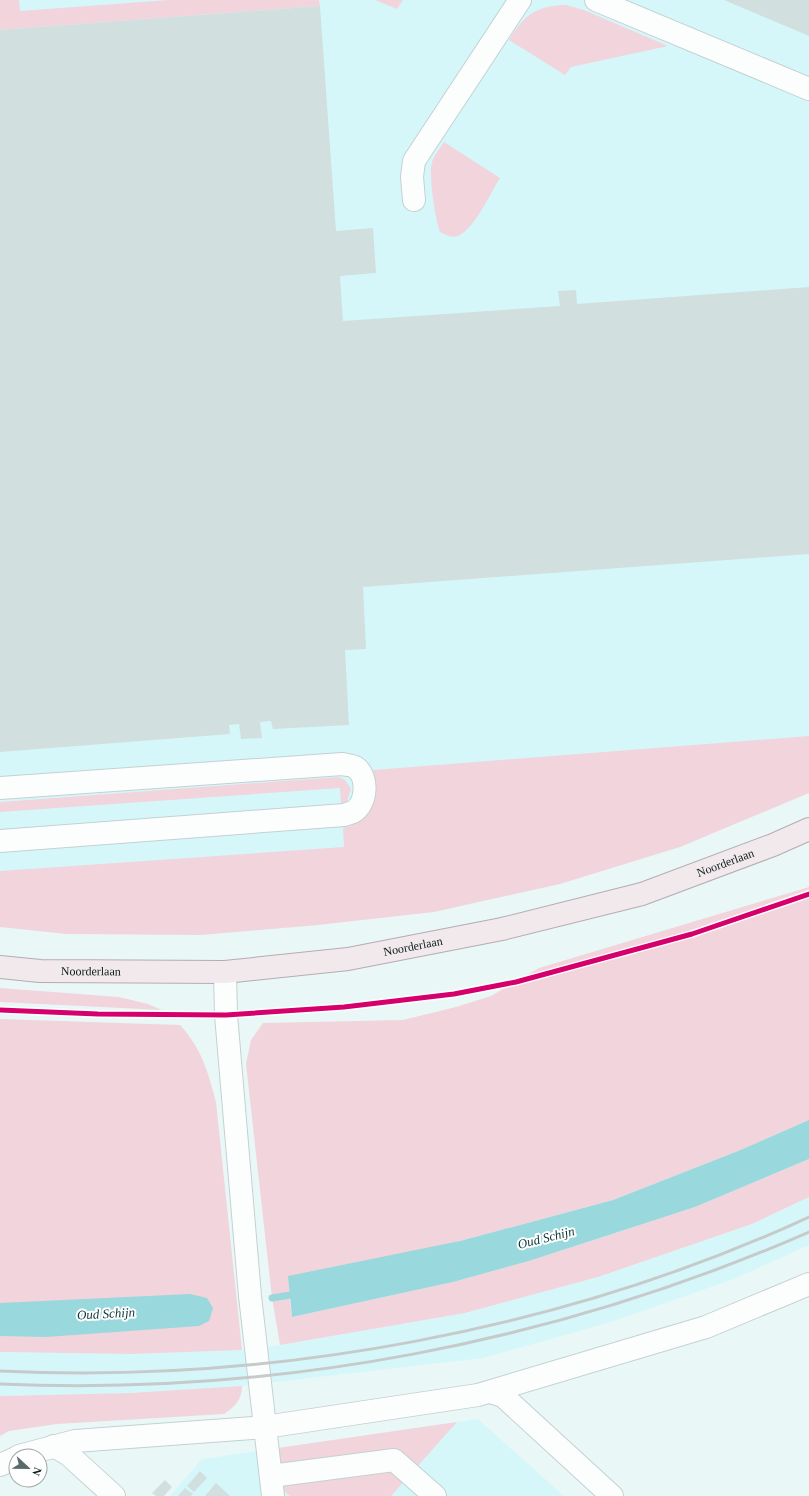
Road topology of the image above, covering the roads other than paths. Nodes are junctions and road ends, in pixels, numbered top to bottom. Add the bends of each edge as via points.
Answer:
1 (520, 0) edge
2 (596, 0) edge
3 (809, 89) edge
4 (414, 200) dead end
5 (0, 788) edge
6 (809, 829) edge
7 (0, 841) edge
8 (0, 967) edge
9 (225, 972) junction
10 (809, 1284) edge
11 (490, 1392) junction
12 (266, 1427) junction
13 (54, 1446) junction
14 (47, 1448) edge
15 (272, 1486) edge
16 (114, 1496) edge
17 (435, 1496) edge
18 (612, 1496) edge

1 - 4 lane via 414,161
2 - 3 lane
5 - 7 lane via 342,764 355,767 363,779 365,788 364,796 354,811 344,815
6 - 9 main road, Noorderlaan via 642,894 502,929 348,959
8 - 9 main road, Noorderlaan via 40,971
9 - 12 lane via 226,1015 250,1296
10 - 11 lane via 706,1327
11 - 12 lane
11 - 18 lane via 503,1396
12 - 13 lane via 76,1441
12 - 15 lane
13 - 14 lane
13 - 16 lane via 69,1455
15 - 17 lane via 394,1460

